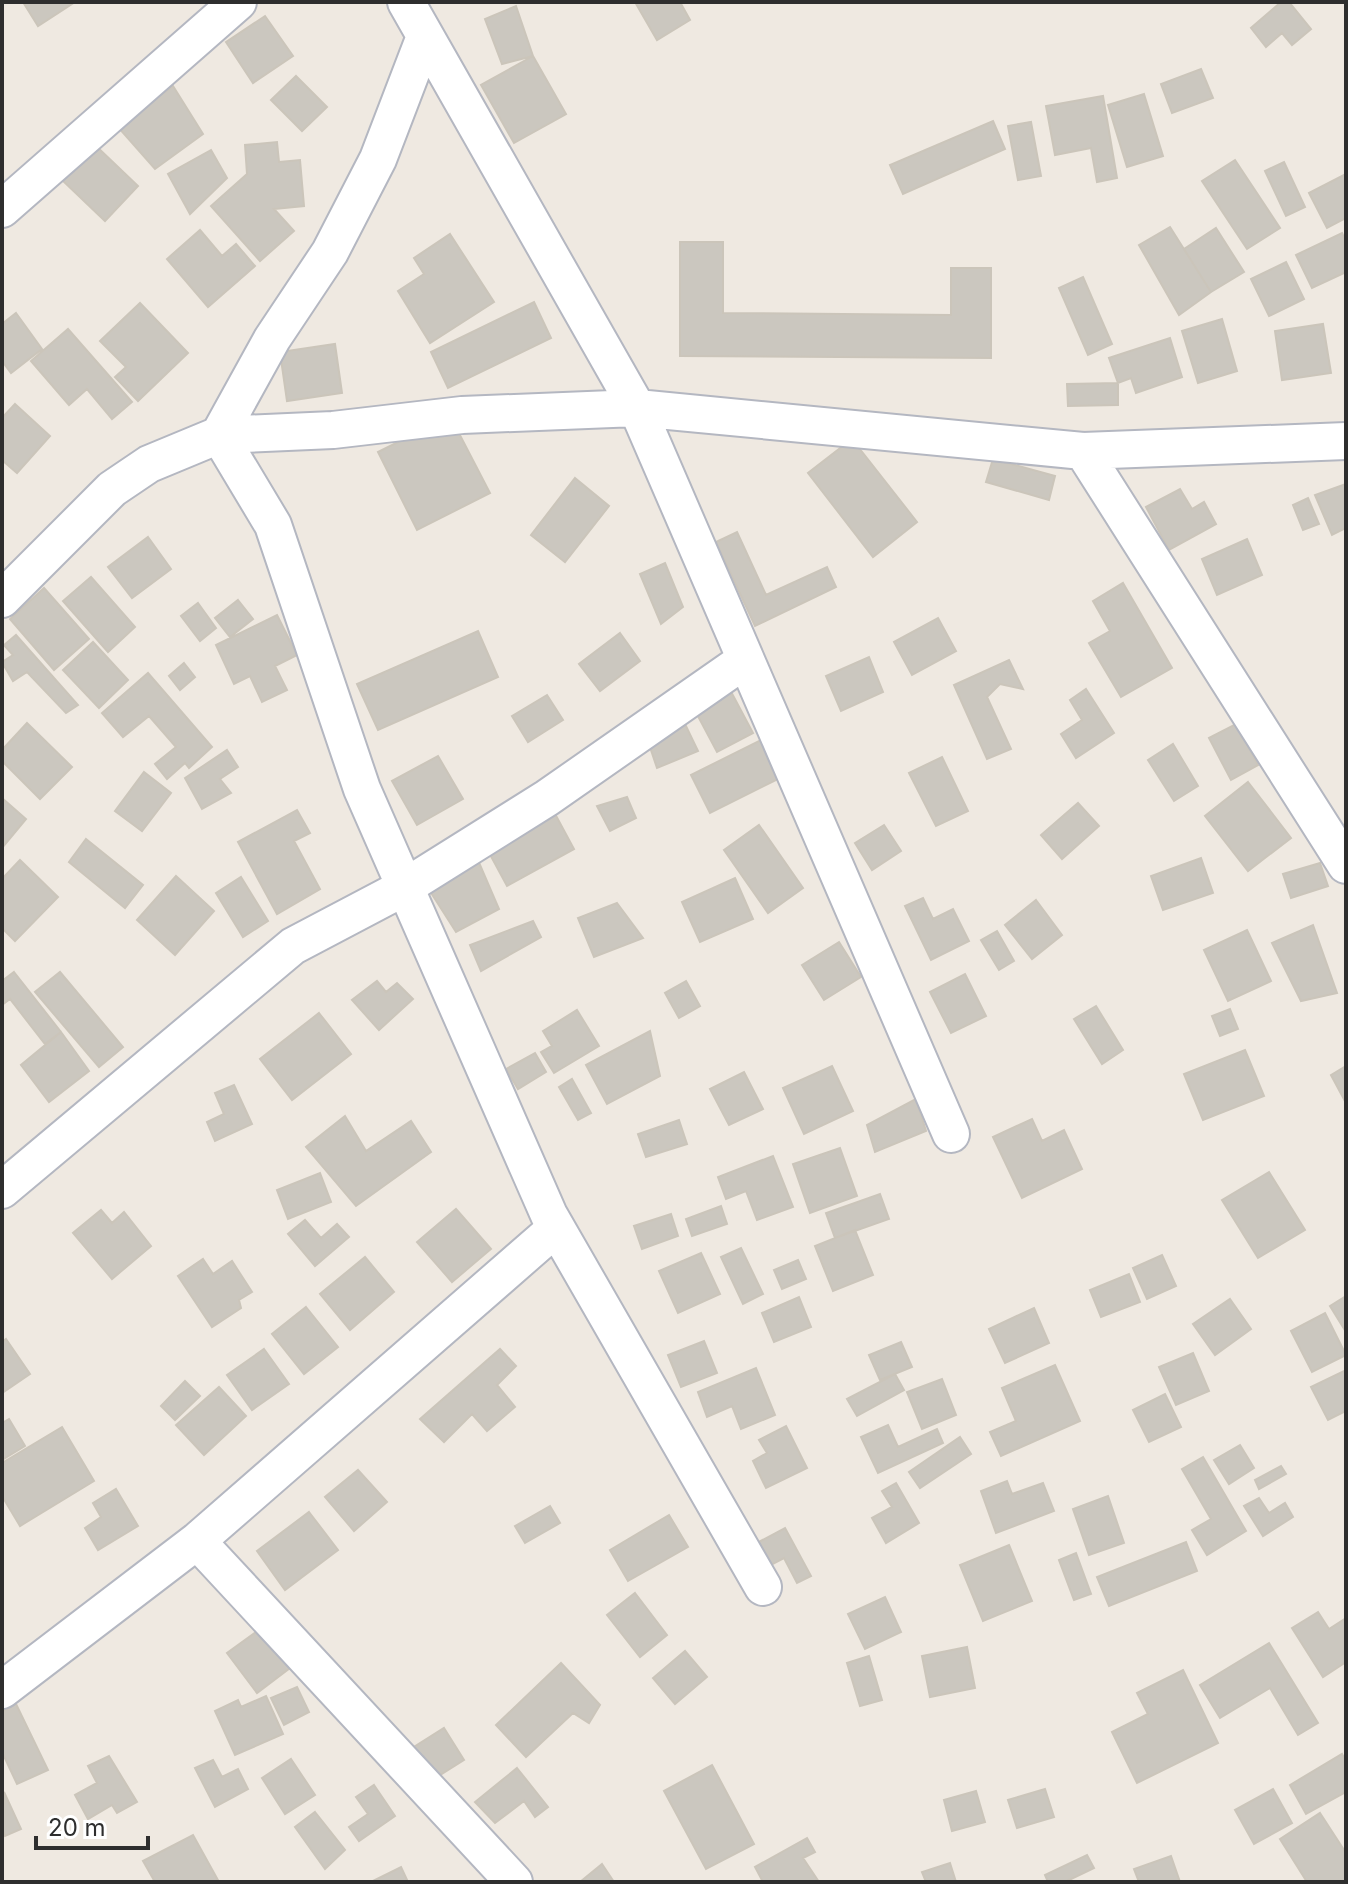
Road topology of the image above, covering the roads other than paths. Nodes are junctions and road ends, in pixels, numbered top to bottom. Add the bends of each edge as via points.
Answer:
1 (238, 2) edge
2 (406, 2) edge
3 (424, 39) junction
4 (2, 209) edge
5 (637, 408) junction
6 (219, 435) junction
7 (1346, 441) edge
8 (1083, 451) junction
9 (2, 599) edge
10 (745, 660) junction
11 (1346, 865) edge
12 (405, 887) junction
13 (951, 1134) dead end
14 (2, 1190) edge
15 (556, 1228) junction
16 (197, 1541) junction
17 (763, 1587) dead end
18 (2, 1690) edge
19 (497, 1876) edge

1 - 4 street
2 - 3 street
3 - 5 street
3 - 6 street via 378,159 330,252 272,339
5 - 6 street via 462,415 333,430
5 - 8 street
5 - 10 street
6 - 9 street via 149,464 112,489
6 - 12 street via 273,525 362,789
7 - 8 street
8 - 11 street
10 - 12 street via 547,798
10 - 13 street
12 - 14 street via 293,946
12 - 15 street
15 - 16 street
15 - 17 street
16 - 18 street
16 - 19 street

